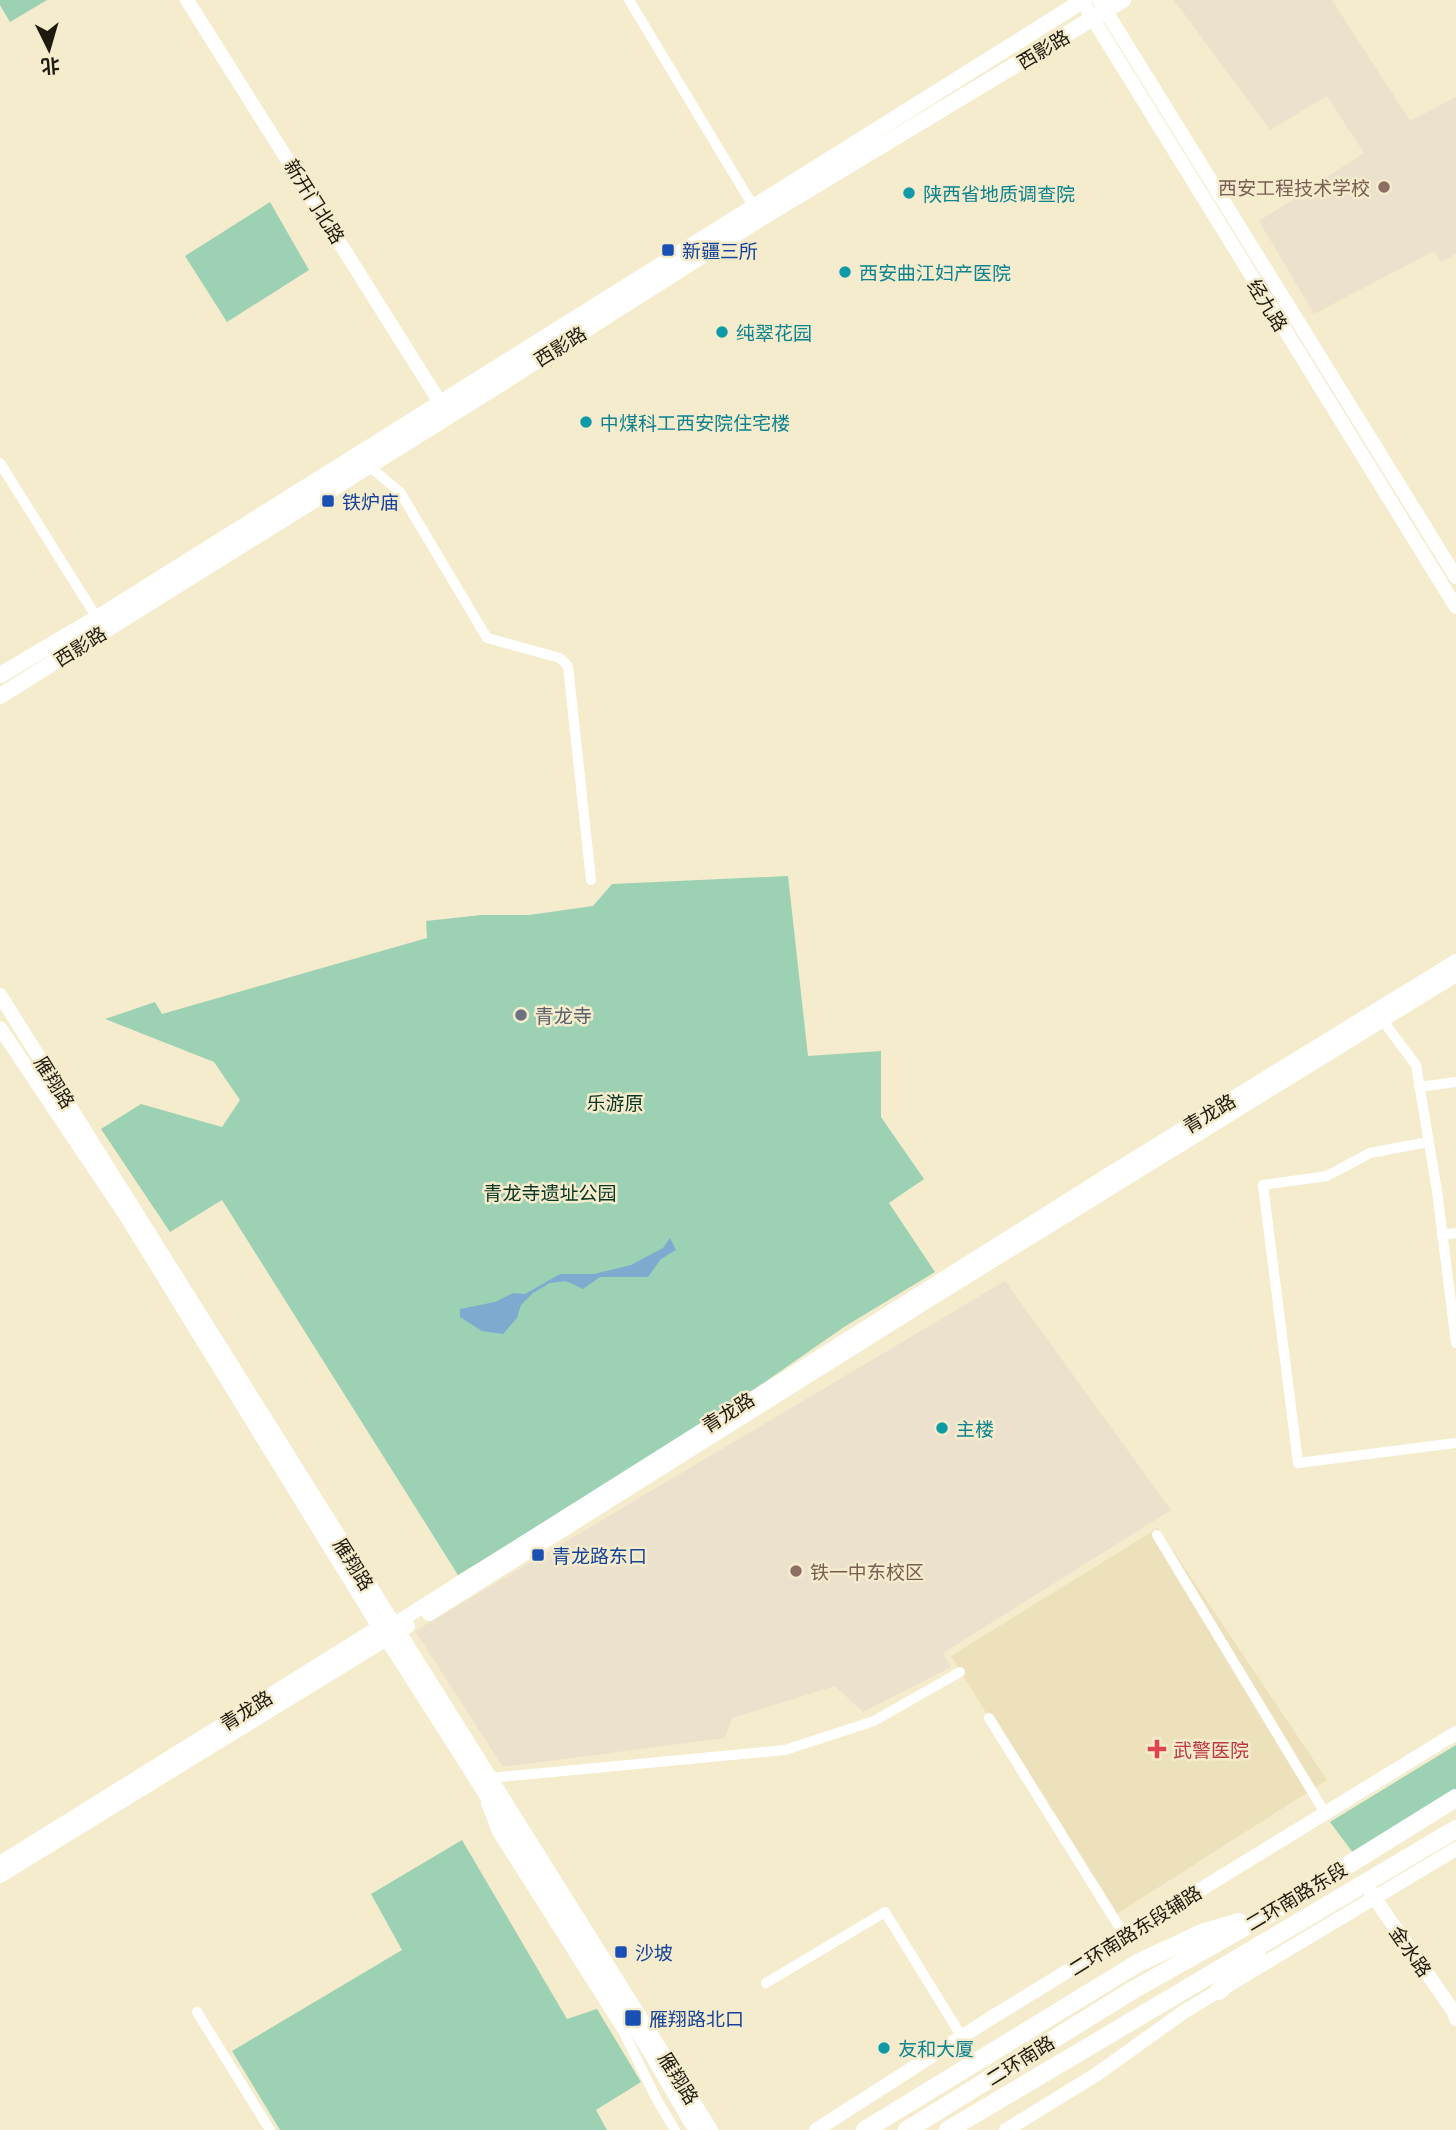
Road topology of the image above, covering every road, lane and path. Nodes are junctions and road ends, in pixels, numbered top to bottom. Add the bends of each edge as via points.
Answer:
1 (187, 0) edge
2 (629, 0) edge
3 (1082, 0) edge
4 (1123, 0) edge
5 (1099, 10) edge
6 (758, 213) junction
7 (440, 404) junction
8 (0, 463) edge
9 (369, 466) junction
10 (1456, 577) edge
11 (1456, 607) edge
12 (97, 618) junction
13 (0, 675) edge
14 (0, 696) edge
15 (591, 880) dead end
16 (1456, 961) edge
17 (1456, 975) edge
18 (0, 995) edge
19 (1379, 1016) junction
20 (0, 1028) edge
21 (1456, 1082) edge
22 (1419, 1087) junction
23 (1429, 1142) junction
24 (1456, 1233) edge
25 (1442, 1235) junction
26 (1456, 1343) edge
27 (1456, 1443) edge
28 (1157, 1535) dead end
29 (390, 1630) junction
30 (960, 1672) dead end
31 (989, 1718) dead end
32 (1456, 1733) edge
33 (484, 1780) junction
34 (1456, 1798) edge
35 (1325, 1813) junction
36 (1456, 1829) edge
37 (1456, 1849) edge
38 (0, 1863) edge
39 (0, 1876) edge
40 (1370, 1891) junction
41 (1272, 1912) junction
42 (1284, 1930) junction
43 (1125, 1936) junction
44 (766, 1983) dead end
45 (1133, 1990) joint
46 (1219, 1991) junction
47 (1150, 2010) joint
48 (197, 2012) dead end
49 (1455, 2014) edge
50 (962, 2037) junction
51 (989, 2104) junction
52 (936, 2112) junction
53 (270, 2130) edge
54 (675, 2130) edge
55 (695, 2130) edge
56 (711, 2130) edge
57 (816, 2130) edge
58 (865, 2130) edge
59 (879, 2130) edge
60 (907, 2130) edge
61 (948, 2130) edge
62 (956, 2130) edge
63 (1006, 2130) edge

1 - 7 street, 新开门北路
2 - 6 street
3 - 5 street, 经九路
3 - 6 main road, 西影路
4 - 5 main road, 西影路
5 - 6 main road, 西影路
5 - 10 street, 经九路
5 - 11 street, 经九路
6 - 7 main road, 西影路
6 - 9 main road, 西影路
7 - 12 main road, 西影路
8 - 12 street
9 - 14 main road, 西影路
9 - 15 street via 400,492 487,638 560,658 568,666
12 - 13 main road, 西影路
16 - 19 street, 青龙路
17 - 19 street, 青龙路
18 - 29 street, 雁翔路
19 - 22 street via 1416,1065
19 - 29 street, 青龙路 via 1102,1178
20 - 29 street, 雁翔路 via 128,1219
21 - 22 street
22 - 23 street
23 - 25 street
23 - 27 street via 1370,1153 1327,1176 1262,1185 1298,1463
24 - 25 street
25 - 26 street
28 - 35 street
29 - 33 street, 雁翔路
29 - 38 street, 青龙路
29 - 39 street, 青龙路
30 - 33 street via 874,1721 785,1750
31 - 43 street
32 - 35 street, 二环南路东段辅路
33 - 54 street via 497,1832 623,2031
33 - 55 street, 雁翔路
33 - 56 street, 雁翔路
34 - 41 highway, 二环南路东段
35 - 43 street, 二环南路东段辅路
36 - 40 highway, 二环南路东段
37 - 40 street
40 - 42 highway, 二环南路东段
40 - 46 street
40 - 49 street, 金水路
41 - 45 highway, 二环南路东段
41 - 58 highway via 1202,1933 1138,1963
42 - 46 highway
42 - 47 highway, 二环南路东段
43 - 50 street, 二环南路东段辅路
44 - 50 street via 885,1912
45 - 52 highway, 二环南路
46 - 63 street
47 - 51 highway, 二环南路
48 - 53 street
50 - 57 street, 二环南路东段辅路
51 - 61 highway, 二环南路
51 - 62 highway
52 - 59 highway
52 - 60 highway, 二环南路

